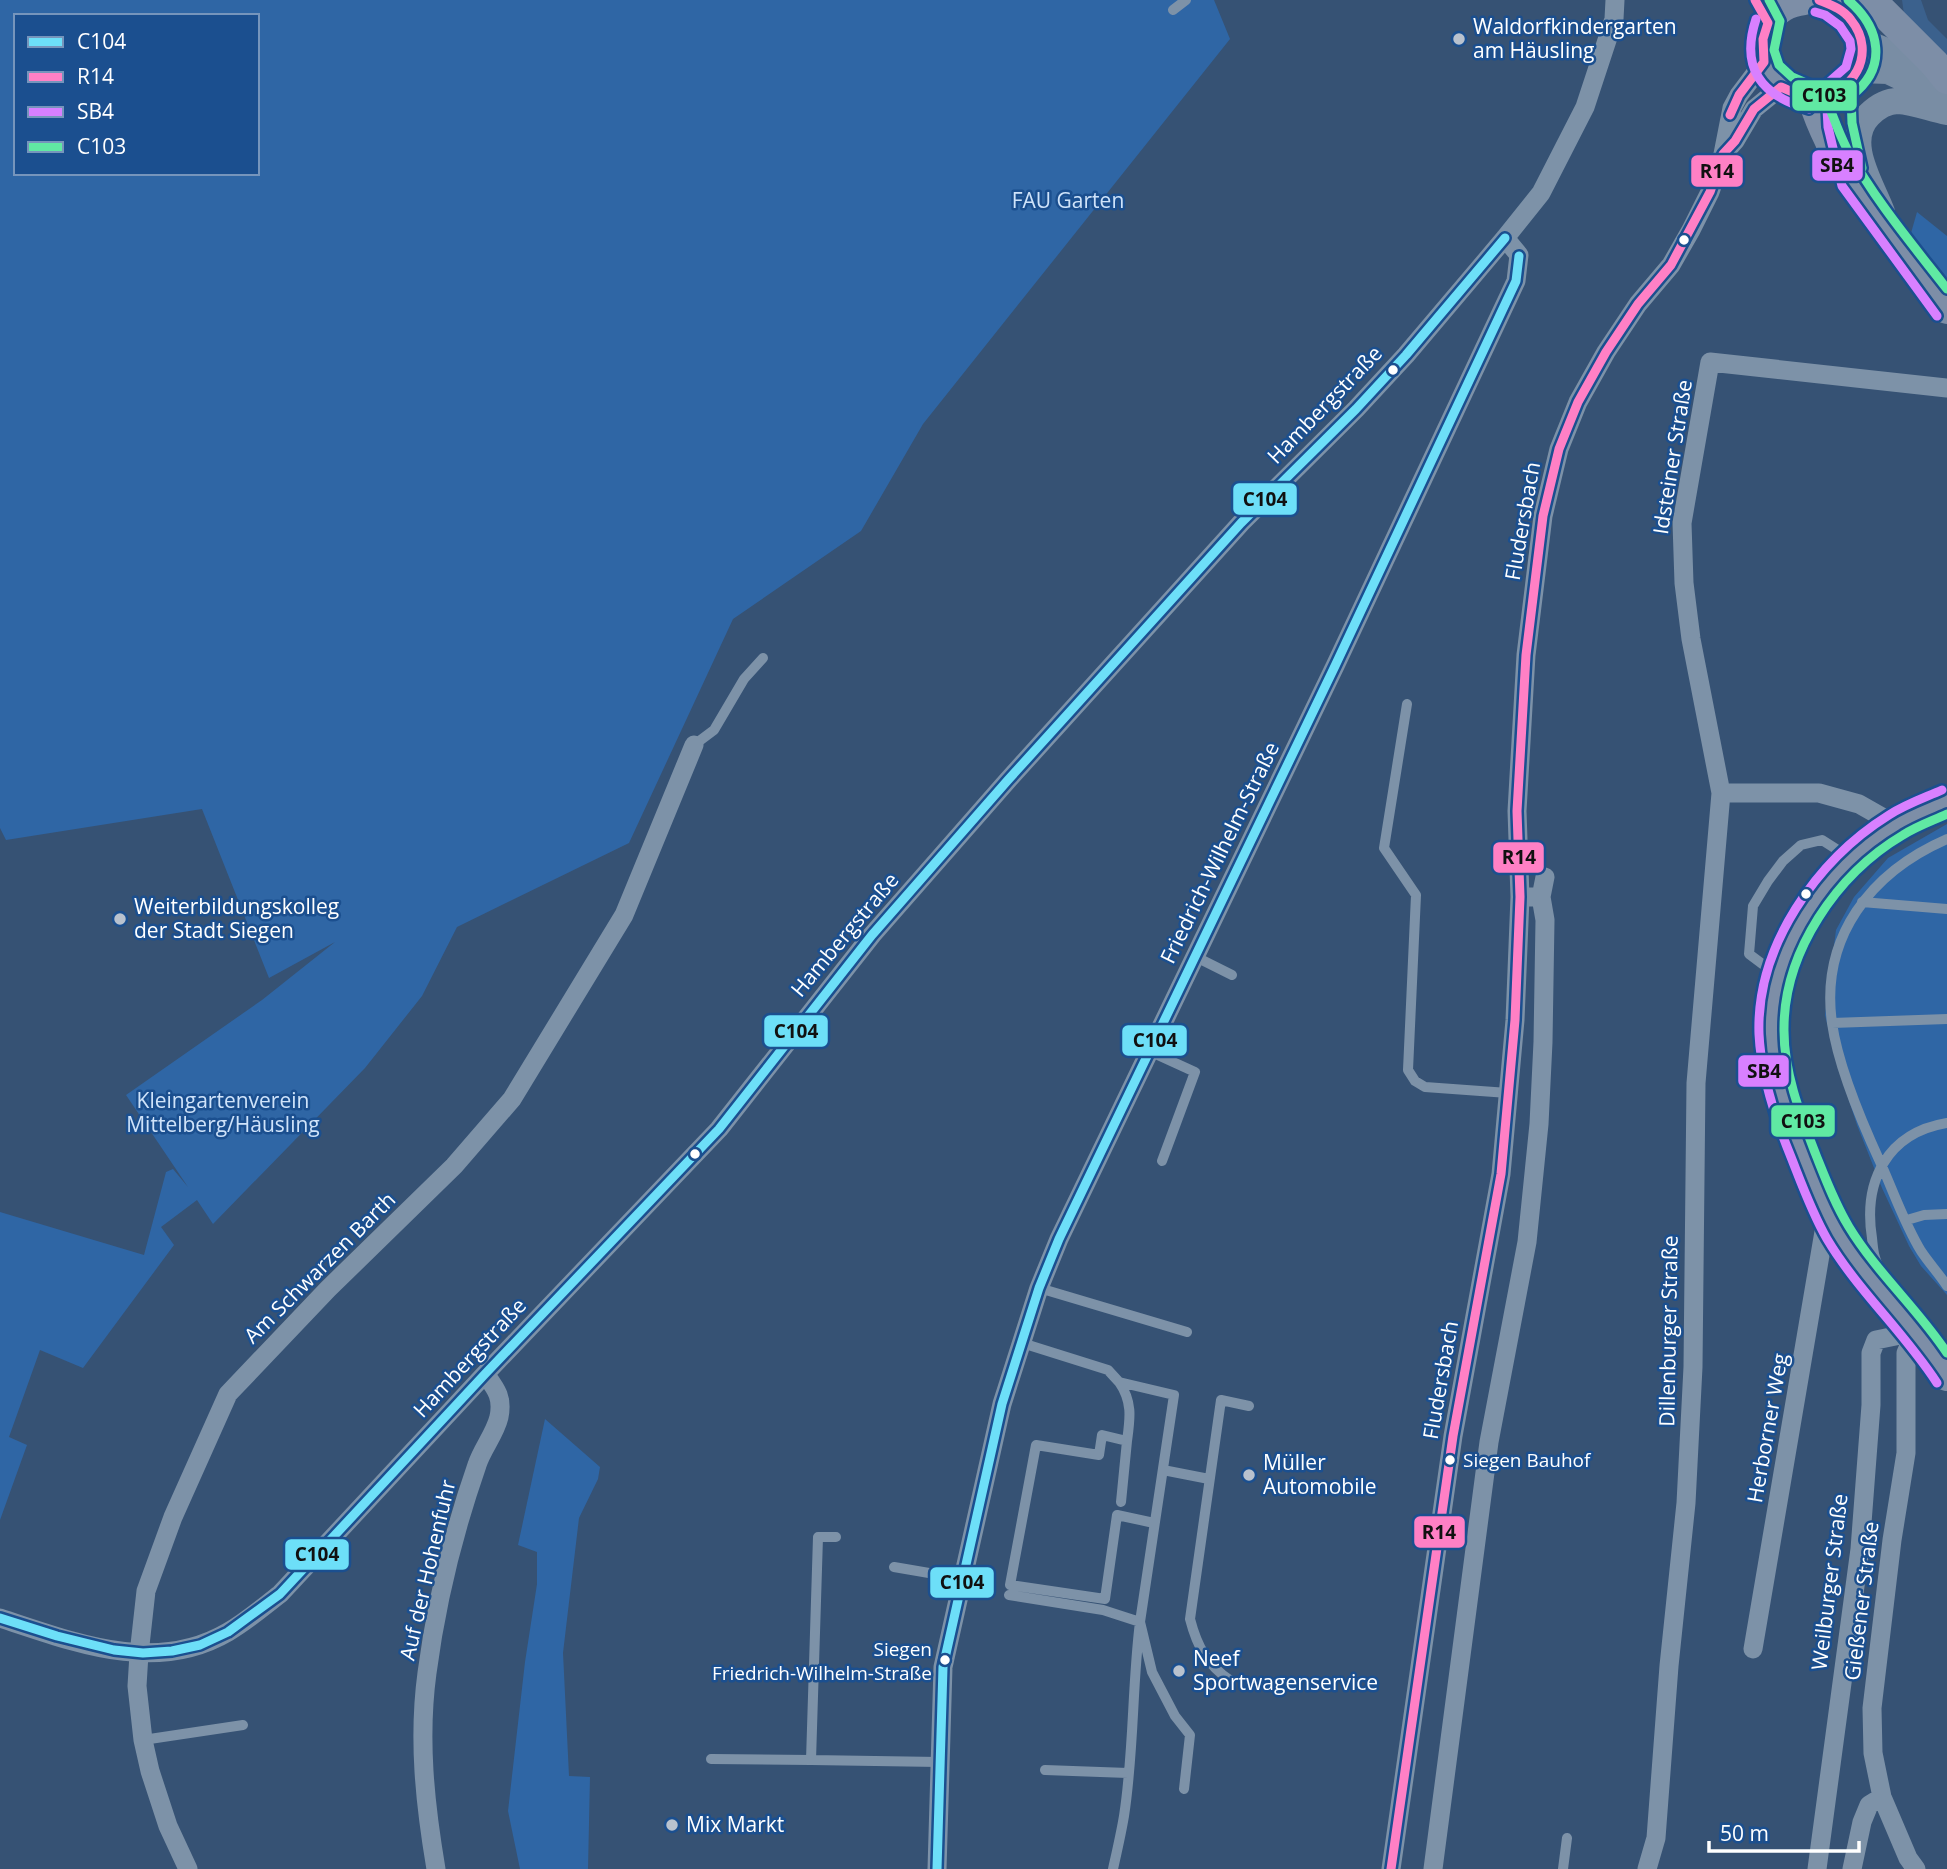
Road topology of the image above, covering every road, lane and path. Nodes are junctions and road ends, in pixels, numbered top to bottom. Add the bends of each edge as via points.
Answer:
1 (1186, 0) edge
2 (1615, 0) edge
3 (1819, 0) edge
4 (1871, 0) edge
5 (1778, 6) edge
6 (1173, 10) dead end
7 (1862, 41) junction
8 (1765, 62) junction
9 (1947, 79) edge
10 (1836, 86) junction
11 (1782, 87) junction
12 (1947, 98) edge
13 (1947, 112) edge
14 (1723, 154) junction
15 (1892, 236) junction
16 (1505, 238) junction
17 (1947, 309) edge
18 (1947, 388) edge
19 (763, 658) dead end
20 (1407, 704) dead end
21 (694, 745) joint
22 (1721, 793) junction
23 (1947, 801) edge
24 (1896, 825) junction
25 (1947, 839) edge
26 (1854, 856) junction
27 (1545, 877) dead end
28 (1520, 897) junction
29 (1541, 897) junction
30 (1862, 902) junction
31 (1947, 909) edge
32 (1196, 957) junction
33 (1232, 975) dead end
34 (1780, 976) junction
35 (1947, 1019) edge
36 (1832, 1023) junction
37 (1149, 1051) junction
38 (1508, 1094) junction
39 (1947, 1123) edge
40 (1162, 1161) dead end
41 (1882, 1166) junction
42 (1827, 1214) junction
43 (1947, 1214) edge
44 (1907, 1220) junction
45 (1947, 1286) edge
46 (1039, 1288) junction
47 (1880, 1290) junction
48 (1188, 1332) dead end
49 (1915, 1332) junction
50 (1021, 1343) junction
51 (485, 1374) junction
52 (1947, 1376) edge
53 (1119, 1382) junction
54 (1249, 1406) dead end
55 (1127, 1441) junction
56 (1163, 1470) junction
57 (1209, 1479) junction
58 (1121, 1503) dead end
59 (1154, 1522) junction
60 (836, 1537) dead end
61 (894, 1567) dead end
62 (965, 1579) junction
63 (1009, 1595) dead end
64 (0, 1618) edge
65 (1140, 1622) junction
66 (1753, 1648) dead end
67 (139, 1654) junction
68 (1231, 1681) dead end
69 (243, 1725) dead end
70 (143, 1740) junction
71 (710, 1759) dead end
72 (811, 1760) junction
73 (939, 1762) junction
74 (1045, 1770) dead end
75 (1129, 1773) junction
76 (1184, 1789) dead end
77 (1882, 1797) junction
78 (1567, 1838) dead end
79 (188, 1869) edge
80 (436, 1869) edge
81 (937, 1869) edge
82 (1113, 1869) edge
83 (1391, 1869) edge
84 (1433, 1869) edge
85 (1563, 1869) edge
86 (1647, 1869) edge
87 (1817, 1869) edge
88 (1852, 1869) edge
89 (1916, 1869) edge

1 - 6 lane
2 - 16 street via 1614,19 1575,127 1541,193
3 - 7 main road via 1845,12 1858,27
4 - 9 main road
5 - 8 main road via 1763,39
7 - 10 main road via 1863,56
7 - 12 main road via 1906,59
8 - 11 main road
8 - 14 street, Fludersbach via 1732,108
10 - 11 main road
10 - 12 main road via 1888,71
10 - 15 main road via 1822,130
11 - 14 street, Fludersbach via 1754,108
13 - 15 main road via 1896,101 1884,103 1858,130 1858,151
14 - 28 street, Fludersbach via 1691,230 1671,265 1606,352 1578,402 1559,450 1543,516 1526,655 1517,811
15 - 17 main road
16 - 32 street, Friedrich-Wilhelm-Straße via 1519,255 1516,281
16 - 51 street, Hambergstraße via 1406,355 1241,523 1008,780 872,935 719,1129
18 - 22 street, Idsteiner Straße via 1710,362 1682,523 1691,639
19 - 21 lane via 744,679 714,730
20 - 38 lane via 1384,848 1416,895 1408,1070 1425,1087
21 - 67 street, Am Schwarzen Barth via 624,915 512,1099 454,1166 228,1394 173,1517 146,1591
22 - 24 street via 1819,793 1859,804
22 - 86 street, Dillenburger Straße via 1696,1083 1693,1367 1686,1503 1656,1838
23 - 24 main road
24 - 26 main road
25 - 30 lane via 1911,859
26 - 34 main road via 1807,912
26 - 34 lane via 1822,840 1801,845 1768,881 1754,906 1749,954
27 - 29 street
28 - 29 street
28 - 38 street, Fludersbach
29 - 84 street via 1545,920 1543,1042 1527,1242 1489,1443
30 - 31 lane
30 - 36 lane via 1839,946 1832,978
32 - 33 lane
32 - 37 street, Friedrich-Wilhelm-Straße
34 - 42 main road via 1772,1016 1773,1055 1792,1127
35 - 36 lane
36 - 41 lane via 1863,1125
37 - 40 lane via 1195,1072
37 - 46 street, Friedrich-Wilhelm-Straße
38 - 83 street, Fludersbach via 1501,1174 1453,1436
39 - 41 lane via 1912,1134
41 - 44 lane
41 - 47 lane via 1873,1182 1870,1224 1875,1262 1889,1282
42 - 47 main road
42 - 66 street, Herborner Weg
43 - 44 lane
44 - 45 lane via 1921,1251
46 - 48 lane
46 - 50 street, Friedrich-Wilhelm-Straße
47 - 49 main road
49 - 52 main road
49 - 77 street, Gießener Straße via 1906,1353 1906,1454 1872,1708 1873,1753
49 - 87 street, Weilburger Straße via 1876,1340 1871,1353 1860,1549
50 - 53 lane via 1108,1370
50 - 62 street, Friedrich-Wilhelm-Straße via 992,1443
51 - 67 street, Hambergstraße via 280,1594 227,1633 194,1647
51 - 80 street, Auf der Hohenfuhr via 500,1395 499,1418 477,1464 438,1611 427,1674 424,1771
53 - 55 lane via 1131,1411
53 - 56 lane via 1174,1395
54 - 57 lane via 1221,1400
55 - 58 lane
55 - 59 lane via 1102,1435 1099,1455 1036,1445 1010,1585 1105,1599 1117,1515
56 - 57 lane
56 - 59 lane
57 - 68 lane via 1190,1619 1206,1659
59 - 65 lane
60 - 72 lane via 818,1537
61 - 62 lane
62 - 73 street, Friedrich-Wilhelm-Straße via 943,1667
63 - 65 lane via 1103,1610
64 - 67 street, Hambergstraße via 87,1646
65 - 75 lane
65 - 76 lane via 1152,1672 1190,1735
67 - 70 street, Am Schwarzen Barth
69 - 70 lane
70 - 79 street, Am Schwarzen Barth via 159,1802
71 - 72 lane
72 - 73 lane
73 - 81 street, Friedrich-Wilhelm-Straße
74 - 75 lane
75 - 82 lane
77 - 88 street via 1869,1805
77 - 89 street, Gießener Straße
78 - 85 lane

